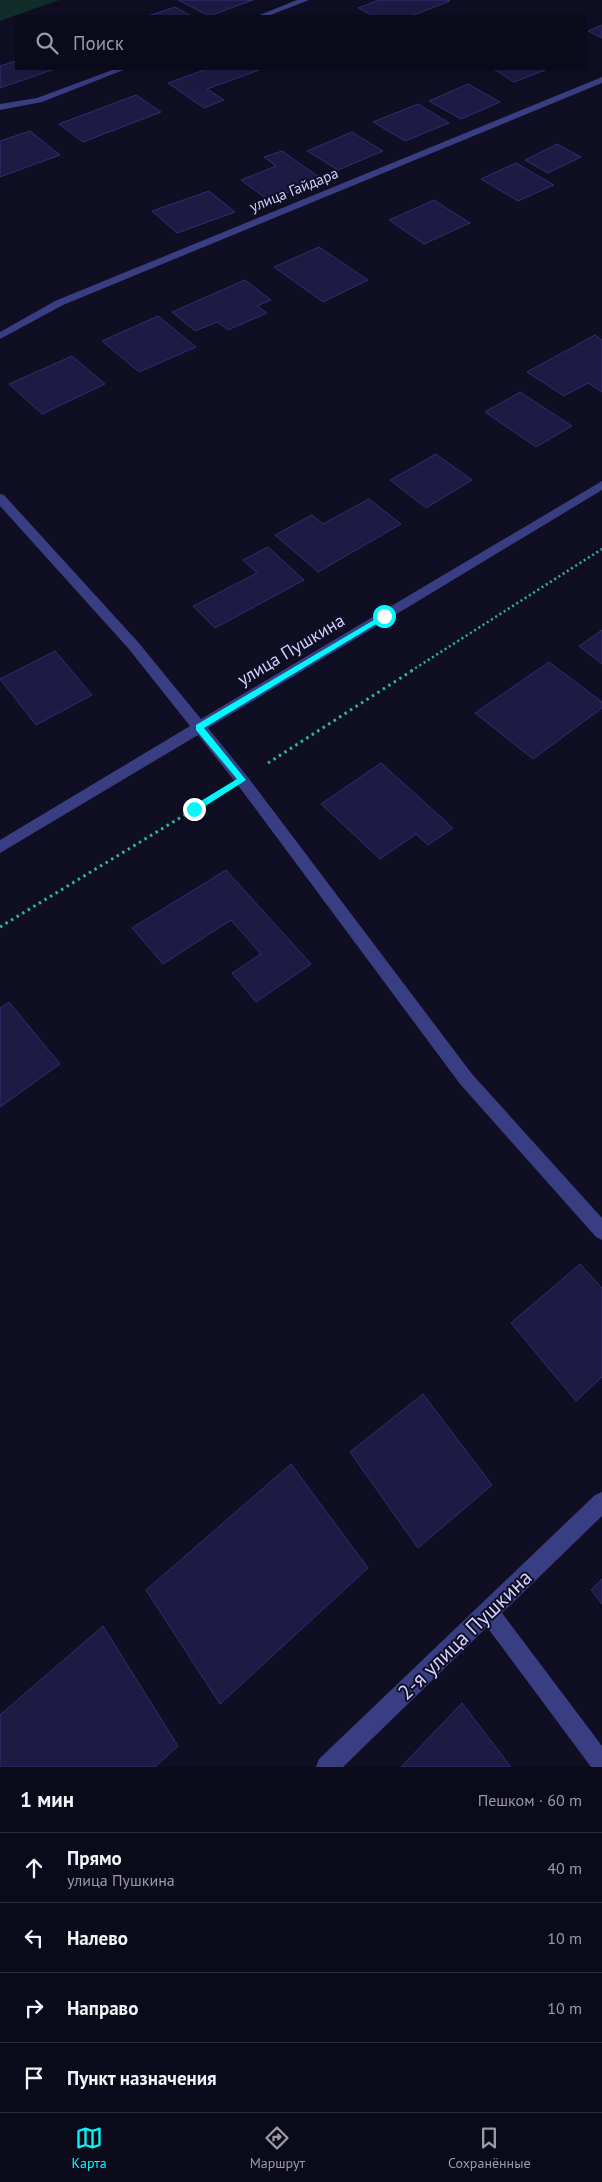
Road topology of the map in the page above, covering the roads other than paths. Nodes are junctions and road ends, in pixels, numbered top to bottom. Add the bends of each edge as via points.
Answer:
1 (305, 0) edge
2 (265, 15) edge
3 (119, 70) edge
4 (602, 80) edge
5 (0, 107) edge
6 (0, 336) edge
7 (602, 485) edge
8 (0, 498) edge
9 (199, 728) junction
10 (0, 847) edge
11 (602, 1232) edge
12 (602, 1502) edge
13 (489, 1612) junction
14 (602, 1764) edge
15 (328, 1767) edge

1 - 2 street
3 - 5 street via 40,100
4 - 6 street, улица Гайдара via 59,303
7 - 9 street, улица Пушкина
8 - 9 street via 133,645
9 - 10 street, улица Пушкина
9 - 11 street via 242,780 466,1079
12 - 13 street, 2-я улица Пушкина
13 - 14 street
13 - 15 street, 2-я улица Пушкина

